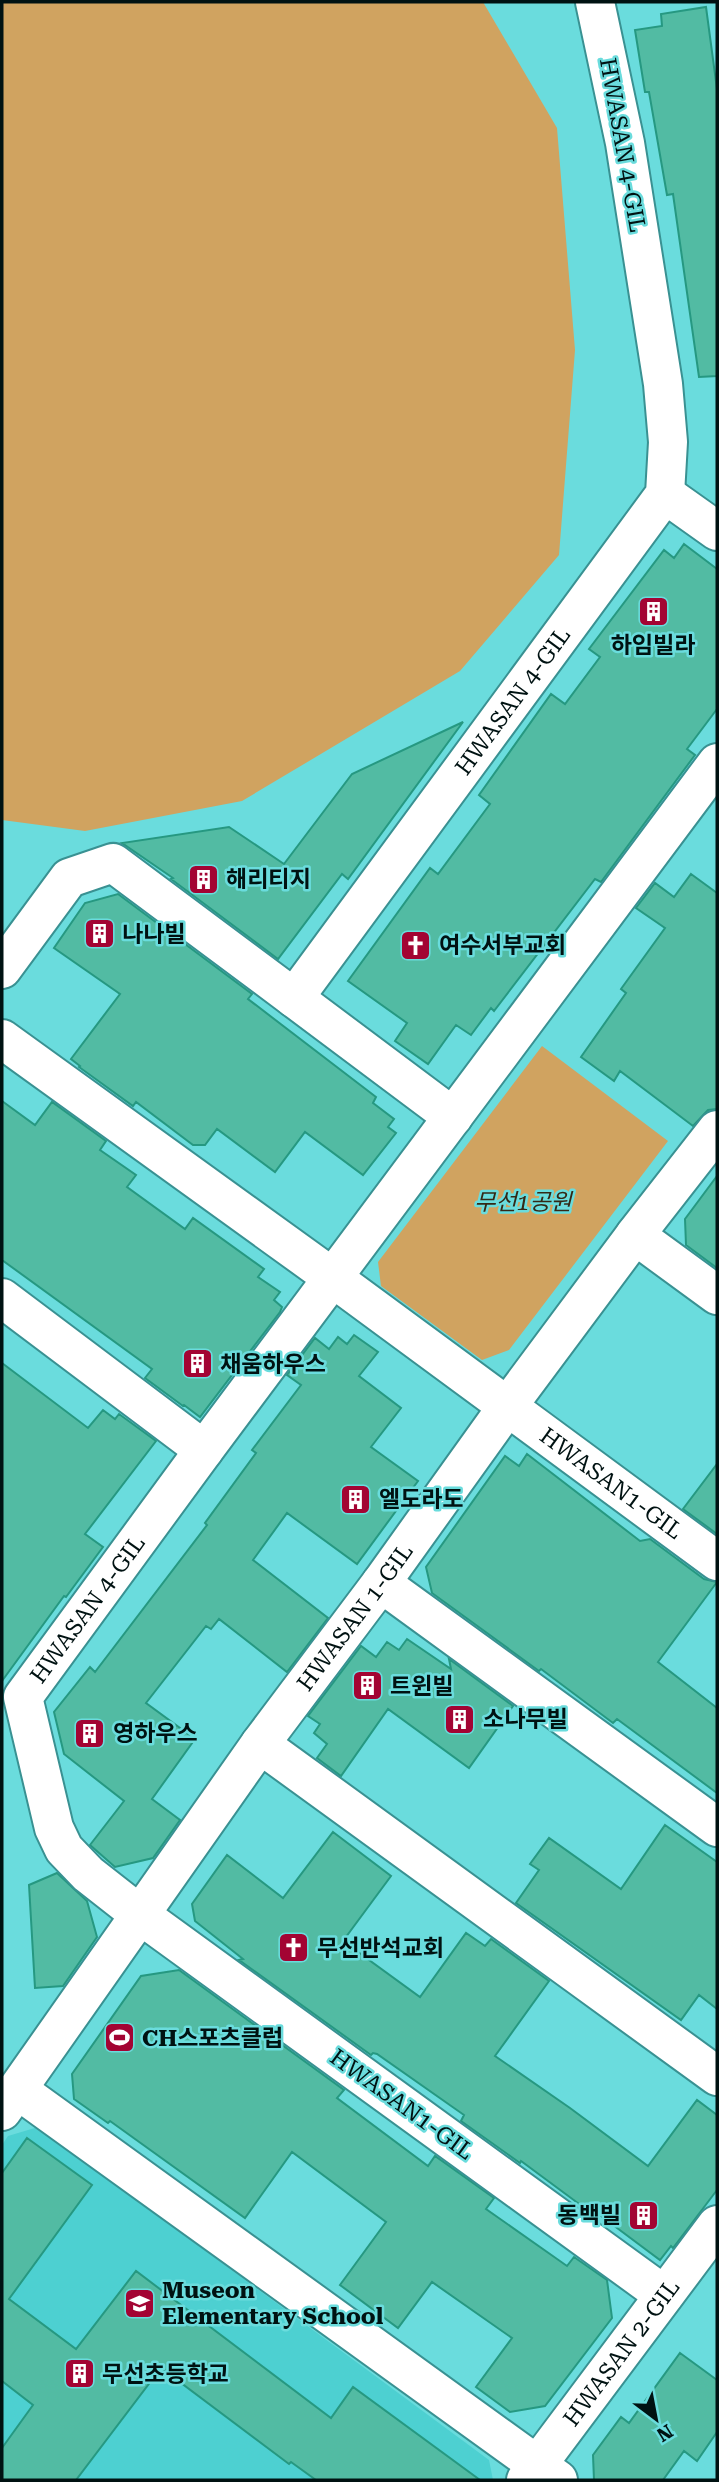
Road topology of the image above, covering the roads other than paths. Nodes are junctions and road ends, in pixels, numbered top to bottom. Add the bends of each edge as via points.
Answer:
1 (595, 2) edge
2 (665, 494) junction
3 (717, 531) edge
4 (717, 763) edge
5 (2, 969) edge
6 (294, 998) junction
7 (2, 1039) edge
8 (453, 1117) junction
9 (717, 1130) edge
10 (635, 1234) junction
11 (333, 1278) junction
12 (717, 1295) edge
13 (2, 1298) edge
14 (507, 1407) junction
15 (204, 1450) junction
16 (717, 1561) edge
17 (381, 1583) junction
18 (260, 1744) junction
19 (717, 1827) edge
20 (139, 1914) junction
21 (717, 2076) edge
22 (10, 2100) edge
23 (717, 2224) edge
24 (664, 2295) junction
25 (540, 2475) edge

1 - 2 street, HWASAN 4-GIL via 625,143 663,384 668,442
2 - 3 street
2 - 6 street, HWASAN 4-GIL
4 - 8 street, HWASAN 4-GIL
5 - 6 street via 69,878 113,863
6 - 8 street
7 - 11 street
8 - 11 street, HWASAN 4-GIL
9 - 10 street, HWASAN 1-GIL
10 - 12 street
10 - 14 street, HWASAN 1-GIL
11 - 14 street, HWASAN1-GIL
11 - 15 street, HWASAN 4-GIL
13 - 15 street
14 - 16 street, HWASAN1-GIL
14 - 17 street, HWASAN 1-GIL
15 - 20 street, HWASAN 4-GIL via 23,1697 54,1829 64,1849
17 - 18 street, HWASAN 1-GIL
17 - 19 street
18 - 20 street, HWASAN 1-GIL
18 - 21 street
20 - 22 street, HWASAN 1-GIL
20 - 24 street, HWASAN1-GIL
22 - 25 street
23 - 24 street, HWASAN 2-GIL
24 - 25 street, HWASAN 2-GIL

